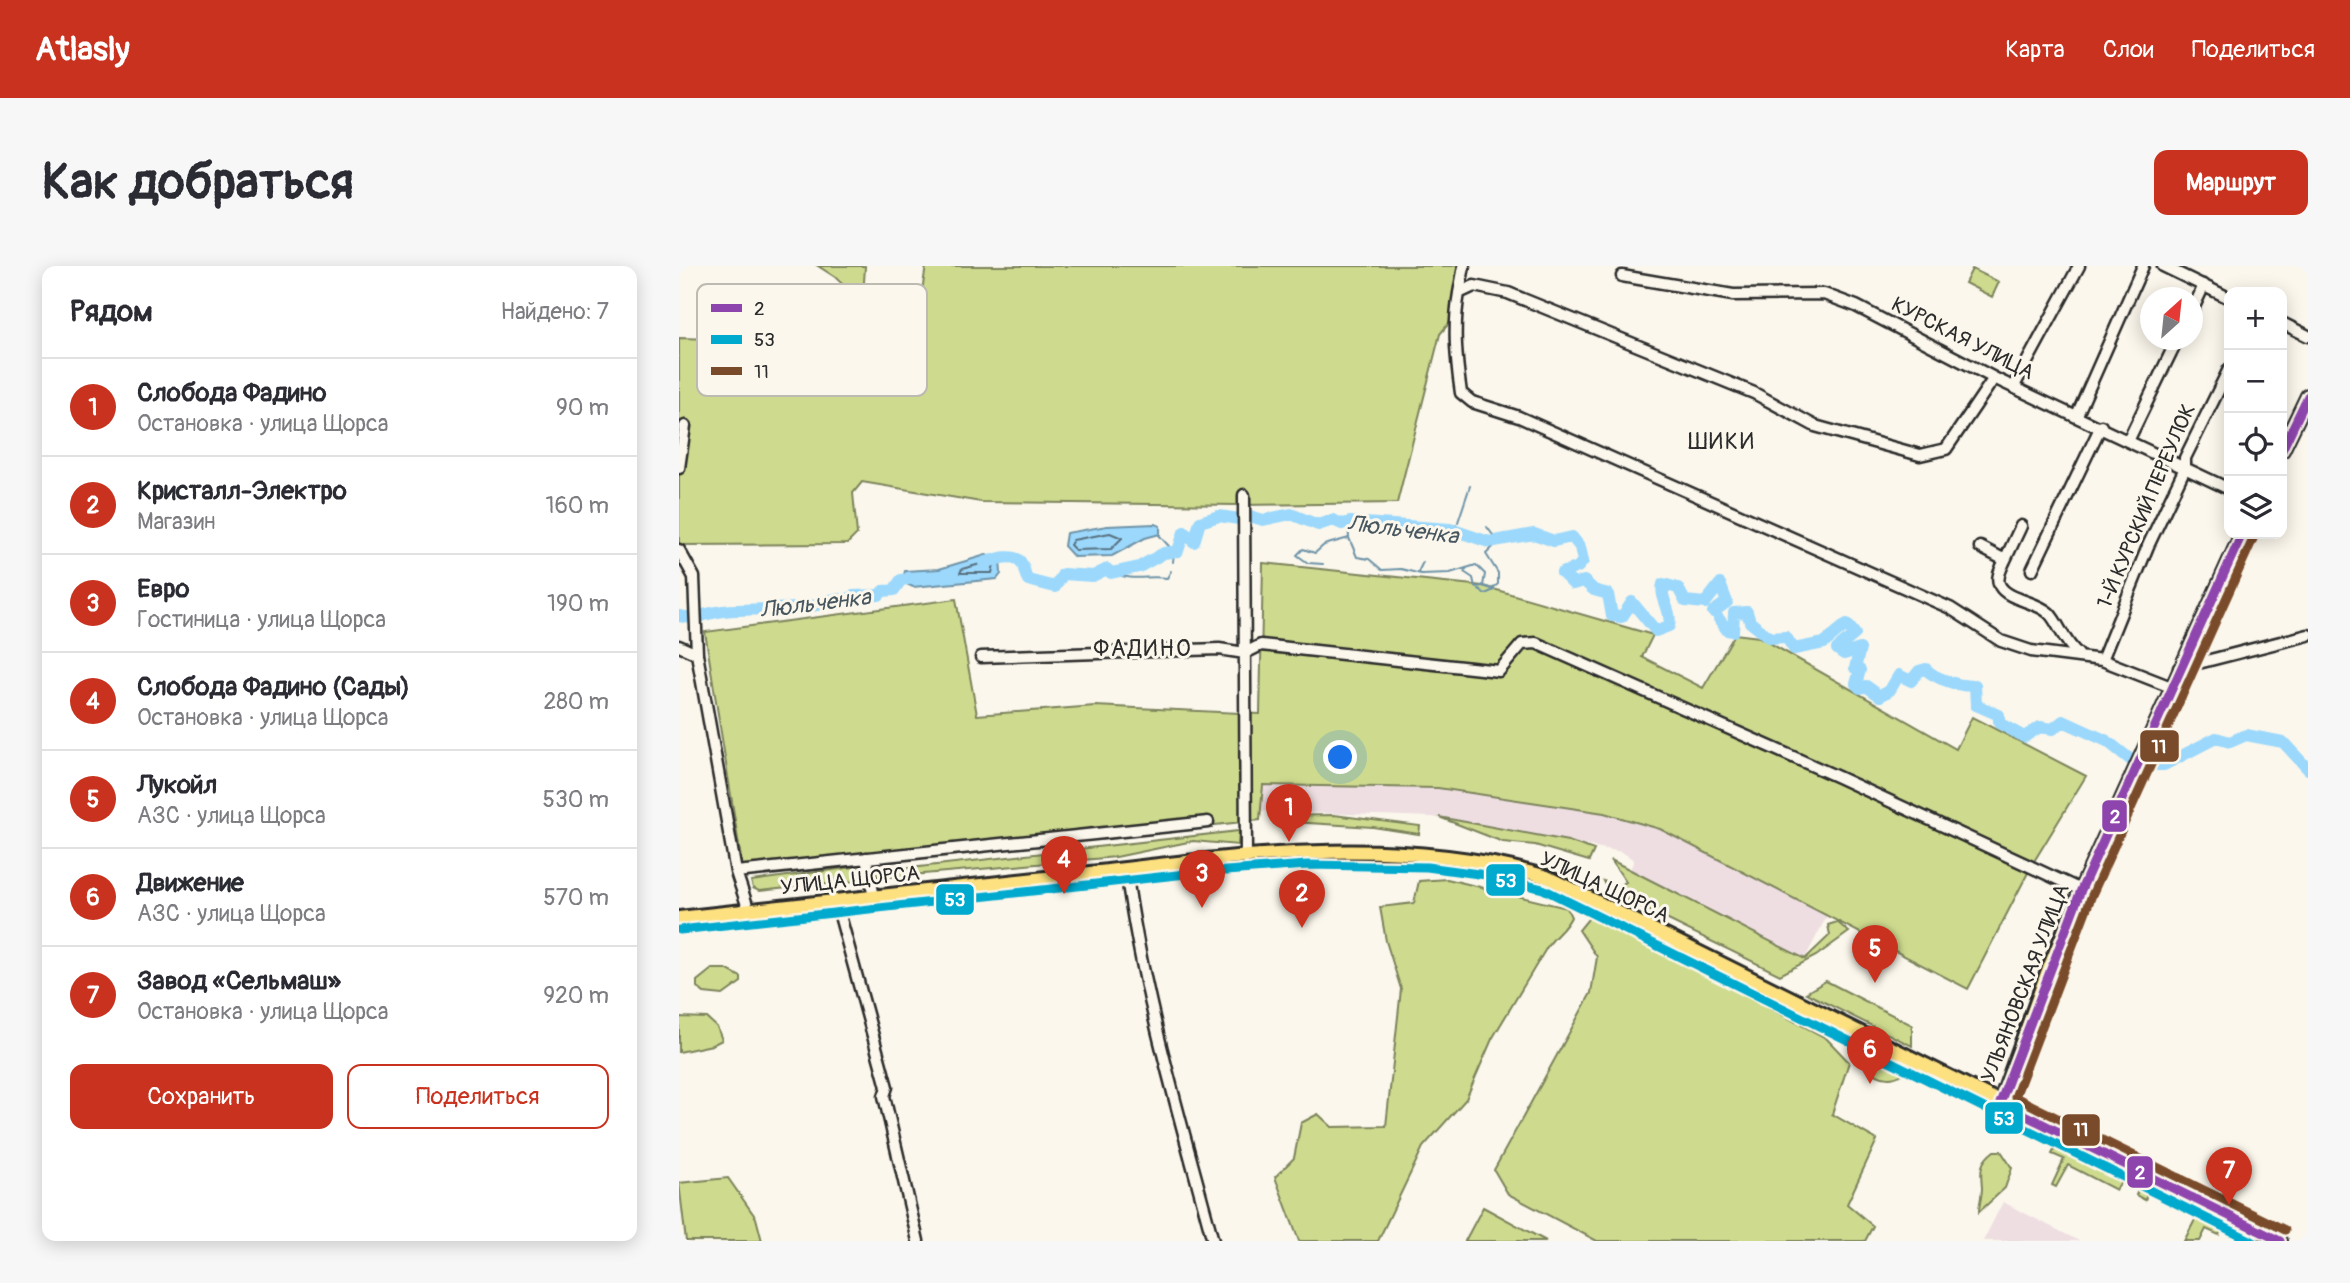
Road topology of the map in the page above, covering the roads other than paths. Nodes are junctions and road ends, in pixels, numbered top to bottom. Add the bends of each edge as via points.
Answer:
1 (1464, 266) edge
2 (2079, 266) edge
3 (2143, 266) edge
4 (2163, 266) edge
5 (1622, 276) dead end
6 (2204, 285) joint
7 (1459, 293) junction
8 (2224, 295) edge
9 (2287, 326) edge
10 (2308, 336) edge
11 (2172, 350) edge
12 (1994, 378) junction
13 (2224, 379) edge
14 (2014, 386) junction
15 (2308, 396) edge
16 (2077, 415) junction
17 (685, 426) dead end
18 (2101, 426) junction
19 (2129, 439) junction
20 (2287, 440) edge
21 (679, 468) edge
22 (2185, 468) junction
23 (2224, 487) edge
24 (1244, 495) dead end
25 (2021, 526) dead end
26 (2240, 539) edge
27 (1980, 547) dead end
28 (679, 550) edge
29 (2005, 559) junction
30 (2032, 570) dead end
31 (2308, 635) edge
32 (679, 646) edge
33 (1245, 653) junction
34 (698, 654) junction
35 (2078, 655) junction
36 (981, 657) dead end
37 (2102, 660) junction
38 (2179, 669) junction
39 (2171, 687) junction
40 (1207, 822) dead end
41 (866, 858) junction
42 (1246, 858) junction
43 (1126, 869) junction
44 (736, 872) junction
45 (2081, 890) junction
46 (874, 897) junction
47 (836, 901) junction
48 (749, 911) junction
49 (679, 918) edge
50 (2000, 1103) junction
51 (918, 1241) edge
52 (1213, 1241) edge
53 (2280, 1241) edge

1 - 7 street
2 - 14 street
3 - 16 street
4 - 6 street
5 - 12 street, КУРСКАЯ УЛИЦА via 1733,295 1824,294
6 - 8 street
7 - 12 street via 1474,286 1508,293 1754,393 1815,426 1920,455 1946,449
7 - 35 street via 1455,353 1461,393 1472,402 1520,417 1950,608 2001,641 2031,651
9 - 10 street
11 - 19 street
12 - 14 street, КУРСКАЯ УЛИЦА
13 - 22 street, 1-Й КУРСКИЙ ПЕРЕУЛОК via 2185,458
14 - 16 street, КУРСКАЯ УЛИЦА
15 - 20 main road
16 - 18 street, КУРСКАЯ УЛИЦА
17 - 21 street
18 - 19 street, КУРСКАЯ УЛИЦА
18 - 30 street
19 - 22 street, КУРСКАЯ УЛИЦА
22 - 23 street, КУРСКАЯ УЛИЦА
22 - 37 street, 1-Й КУРСКИЙ ПЕРЕУЛОК
24 - 33 street
25 - 29 street
26 - 38 main road, УЛЬЯНОВСКАЯ УЛИЦА
27 - 29 street
28 - 34 street via 694,577
29 - 35 street via 1998,584 2050,614
31 - 38 street
32 - 34 street
33 - 36 street via 1219,649
33 - 42 street
33 - 45 street via 1261,645 1499,671 1522,644 1536,643
34 - 44 street
35 - 37 street
37 - 39 street
38 - 39 main road, УЛЬЯНОВСКАЯ УЛИЦА
39 - 45 main road, УЛЬЯНОВСКАЯ УЛИЦА
40 - 41 street
41 - 44 street
41 - 46 street
42 - 43 main road, УЛИЦА ЩОРСА
42 - 50 main road, УЛИЦА ЩОРСА via 1423,852 1499,863 1548,877
43 - 46 main road, УЛИЦА ЩОРСА
43 - 52 street via 1173,1089
44 - 48 street
45 - 50 main road, УЛЬЯНОВСКАЯ УЛИЦА
46 - 47 main road, УЛИЦА ЩОРСА
47 - 48 main road, УЛИЦА ЩОРСА
47 - 51 street via 887,1087 884,1096
48 - 49 main road, УЛИЦА ЩОРСА
50 - 53 main road, УЛИЦА ЩОРСА

